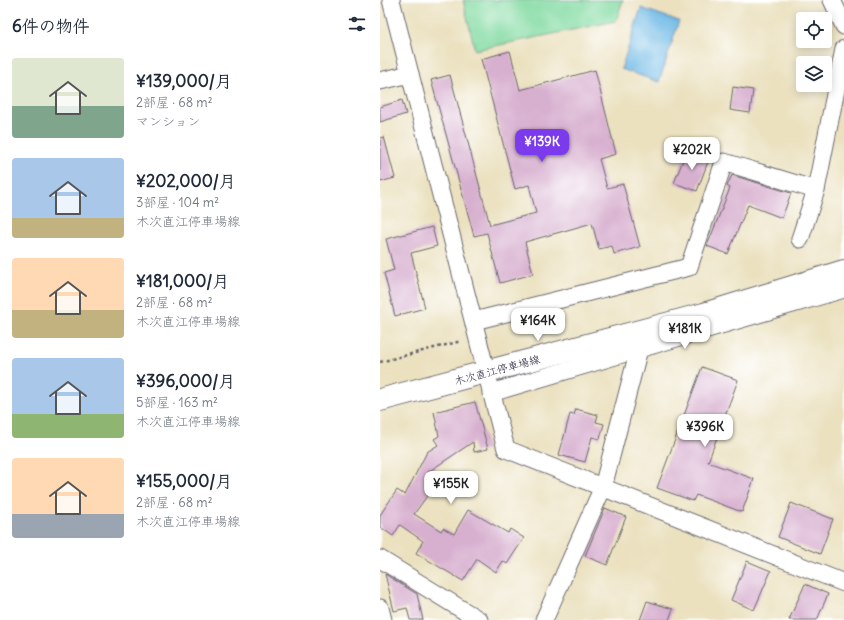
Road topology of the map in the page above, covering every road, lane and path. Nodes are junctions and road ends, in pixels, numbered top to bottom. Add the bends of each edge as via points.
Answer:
1 (391, 0) edge
2 (832, 0) edge
3 (844, 26) edge
4 (844, 49) edge
5 (410, 74) junction
6 (380, 81) edge
7 (816, 190) junction
8 (800, 239) dead end
9 (844, 271) edge
10 (844, 290) edge
11 (474, 321) junction
12 (478, 338) junction
13 (639, 348) junction
14 (380, 362) edge
15 (488, 383) junction
16 (380, 400) edge
17 (603, 487) junction
18 (380, 559) edge
19 (844, 583) edge
20 (380, 608) edge
21 (383, 620) edge
22 (479, 620) edge
23 (544, 620) edge

1 - 5 street
2 - 3 street
4 - 7 street
5 - 6 street
5 - 11 street
7 - 8 street
7 - 11 street via 724,162 689,267
9 - 15 main road, 木次直江停車場線
10 - 13 street
11 - 12 street
12 - 14 path via 465,339
12 - 15 street
13 - 15 street
13 - 17 street
15 - 16 main road, 木次直江停車場線
15 - 17 street via 506,450
17 - 19 street
17 - 23 street
18 - 22 street
20 - 21 street

